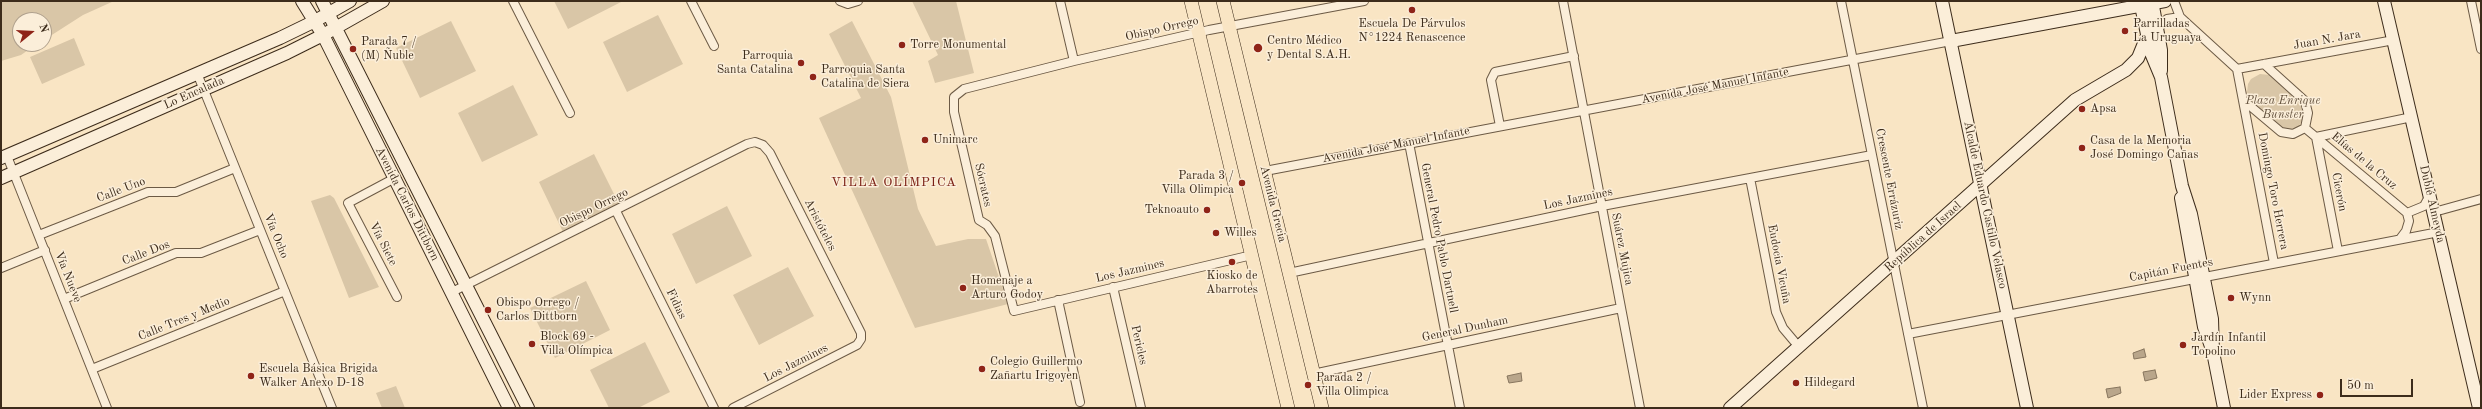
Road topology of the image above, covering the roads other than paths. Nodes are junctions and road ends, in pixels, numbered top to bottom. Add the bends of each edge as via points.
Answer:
1 (302, 1) edge
2 (322, 1) edge
3 (350, 1) edge
4 (383, 1) edge
5 (513, 1) edge
6 (691, 1) edge
7 (858, 1) edge
8 (1060, 1) edge
9 (1191, 1) edge
10 (1223, 1) edge
11 (1364, 1) edge
12 (1563, 1) edge
13 (1841, 1) edge
14 (1942, 1) edge
15 (2165, 1) edge
16 (2174, 1) edge
17 (2384, 1) edge
18 (2471, 1) edge
19 (843, 2) edge
20 (2146, 3) edge
21 (370, 4) edge
22 (329, 13) junction
23 (2180, 17) junction
24 (315, 21) junction
25 (1229, 26) junction
26 (337, 28) junction
27 (2157, 29) junction
28 (1199, 33) junction
29 (323, 35) junction
30 (2147, 36) junction
31 (280, 38) junction
32 (2394, 40) junction
33 (1951, 41) junction
34 (714, 46) dead end
35 (2481, 49) edge
36 (287, 53) junction
37 (1574, 56) junction
38 (1853, 60) junction
39 (1074, 61) junction
40 (2264, 64) junction
41 (2237, 69) junction
42 (197, 73) junction
43 (2161, 76) junction
44 (968, 88) joint
45 (204, 89) junction
46 (2243, 100) junction
47 (1584, 110) junction
48 (570, 113) dead end
49 (2412, 117) junction
50 (1500, 126) junction
51 (2305, 128) junction
52 (2316, 137) junction
53 (1408, 143) junction
54 (746, 144) joint
55 (1872, 155) junction
56 (4, 157) edge
57 (235, 168) junction
58 (1265, 171) junction
59 (14, 172) junction
60 (1, 178) edge
61 (395, 178) junction
62 (1750, 178) junction
63 (1981, 186) junction
64 (2430, 195) junction
65 (2481, 199) edge
66 (1602, 206) junction
67 (616, 211) junction
68 (2434, 212) junction
69 (2407, 213) junction
70 (260, 230) junction
71 (2439, 232) junction
72 (39, 235) junction
73 (2400, 239) junction
74 (1428, 243) junction
75 (45, 250) junction
76 (2338, 251) junction
77 (1252, 255) junction
78 (1894, 263) junction
79 (2274, 263) junction
80 (1, 268) edge
81 (1289, 273) junction
82 (2199, 277) junction
83 (466, 285) junction
84 (1113, 287) junction
85 (285, 290) junction
86 (452, 292) junction
87 (397, 297) dead end
88 (64, 299) junction
89 (1058, 300) junction
90 (1621, 308) junction
91 (1014, 311) joint
92 (2007, 314) junction
93 (860, 333) joint
94 (1908, 334) junction
95 (1448, 345) junction
96 (1799, 347) junction
97 (92, 369) junction
98 (1313, 374) junction
99 (1080, 402) dead end
100 (107, 408) edge
101 (332, 408) edge
102 (509, 408) edge
103 (528, 408) edge
104 (714, 408) edge
105 (733, 408) edge
106 (1141, 408) edge
107 (1288, 408) edge
108 (1322, 408) edge
109 (1460, 408) edge
110 (1640, 408) edge
111 (1730, 408) edge
112 (1923, 408) edge
113 (2027, 408) edge
114 (2224, 408) edge
115 (2479, 408) edge

1 - 24 street, Avenida Carlos Dittborn
2 - 22 street, Avenida Carlos Dittborn
3 - 22 street, Lo Encalada
4 - 21 street, Lo Encalada
5 - 48 street
6 - 34 street
7 - 19 street
8 - 39 street
9 - 28 main road
10 - 25 main road, Avenida Grecia
11 - 25 street, Obispo Orrego
12 - 37 street, Suárez Mujica
13 - 38 street, Crescente Errázuriz
14 - 33 street, Alcalde Eduardo Castillo Velasco
15 - 20 street, Avenida José Manuel Infante
16 - 23 street
17 - 32 street, Dublé Almeyda
18 - 35 street
20 - 27 street
20 - 30 street
20 - 33 street, Avenida José Manuel Infante
21 - 26 street, Lo Encalada
22 - 24 street, Lo Encalada
22 - 26 street, Avenida Carlos Dittborn
23 - 27 street via 2167,19
23 - 41 street
24 - 29 street, Avenida Carlos Dittborn
24 - 31 street, Lo Encalada
25 - 28 street, Obispo Orrego
25 - 58 main road, Avenida Grecia
26 - 29 street, Lo Encalada
26 - 83 street, Avenida Carlos Dittborn
27 - 43 street via 2161,50
28 - 39 street, Obispo Orrego
28 - 77 main road
29 - 36 street, Lo Encalada
29 - 61 street, Avenida Carlos Dittborn
30 - 43 street
30 - 63 street, República de Israel via 2142,51 2133,64 2075,100
31 - 36 street
31 - 42 street, Lo Encalada
32 - 40 street, Juan N. Jara
32 - 49 street, Dublé Almeyda
33 - 38 street, Avenida José Manuel Infante
33 - 63 street, Alcalde Eduardo Castillo Velasco
36 - 45 street, Lo Encalada
37 - 47 street, Suárez Mujica
37 - 50 street via 1495,72 1491,80
38 - 47 street, Avenida José Manuel Infante
38 - 55 street, Crescente Errázuriz
39 - 44 street, Obispo Orrego
40 - 41 street
40 - 51 street via 2305,101 2308,113
41 - 46 street
42 - 45 street, Vía Ocho
42 - 56 street, Lo Encalada
43 - 82 street via 2182,186 2181,202
44 - 91 street, Sócrates via 957,94 953,105 979,220 987,225 995,236
45 - 57 street, Vía Ocho
45 - 59 street, Lo Encalada
46 - 51 street via 2281,132 2293,134
46 - 79 street, Domingo Toro Herrera
47 - 50 street, Avenida José Manuel Infante
47 - 66 street, Suárez Mujica
49 - 52 street
49 - 64 street, Dublé Almeyda
50 - 53 street, Avenida José Manuel Infante
51 - 52 street, Elías de la Cruz
52 - 69 street, Elías de la Cruz
52 - 76 street, Cicerón
53 - 58 street, Avenida José Manuel Infante
53 - 74 street, General Pedro Pablo Dartnell
54 - 67 street, Obispo Orrego
54 - 93 street, Aristóteles via 759,143 769,150
55 - 62 street, Los Jazmines
55 - 78 street, Crescente Errázuriz
56 - 59 street, Vía Nueve
57 - 70 street, Vía Ocho
57 - 72 street, Calle Uno via 176,192 148,192
58 - 81 main road, Avenida Grecia
59 - 60 street, Lo Encalada
59 - 72 street, Vía Nueve
61 - 86 street, Avenida Carlos Dittborn
61 - 87 street, Vía Siete via 348,203
62 - 66 street, Los Jazmines
62 - 96 street, Eudocia Vicuña via 1776,312 1783,328
63 - 78 street, República de Israel
63 - 92 street, Alcalde Eduardo Castillo Velasco
64 - 68 street, Dublé Almeyda
64 - 69 street via 2424,206
65 - 68 street
66 - 74 street, Los Jazmines
66 - 90 street, Suárez Mujica
67 - 83 street, Obispo Orrego
67 - 104 street, Fidias
68 - 71 street, Dublé Almeyda
69 - 73 street via 2409,221
70 - 85 street, Vía Ocho
70 - 88 street, Calle Dos via 201,253 176,253
71 - 73 street, Capitán Fuentes
71 - 115 street, Dublé Almeyda
72 - 75 street, Vía Nueve
73 - 76 street, Capitán Fuentes
74 - 81 street, Los Jazmines
74 - 95 street, General Pedro Pablo Dartnell
75 - 80 street
75 - 88 street, Vía Nueve
76 - 79 street, Capitán Fuentes
77 - 84 street, Los Jazmines
77 - 107 main road
78 - 94 street, Crescente Errázuriz
78 - 96 street, República de Israel
79 - 82 street, Capitán Fuentes
81 - 98 main road, Avenida Grecia
82 - 92 street, Capitán Fuentes
82 - 114 street via 2213,328 2213,352
83 - 86 street, Obispo Orrego
83 - 103 street, Avenida Carlos Dittborn
84 - 89 street, Los Jazmines
84 - 106 street, Pericles
85 - 97 street, Calle Tres y Medio
85 - 101 street, Vía Ocho
86 - 102 street, Avenida Carlos Dittborn
88 - 97 street, Vía Nueve
89 - 91 street, Los Jazmines
89 - 99 street
90 - 95 street, General Dunham
90 - 110 street, Suárez Mujica
92 - 94 street, Capitán Fuentes
92 - 113 street, Alcalde Eduardo Castillo Velasco
93 - 105 street, Los Jazmines via 861,341 857,345
94 - 112 street, Crescente Errázuriz
95 - 98 street, General Dunham
95 - 109 street, General Pedro Pablo Dartnell
96 - 111 street, República de Israel
97 - 100 street, Vía Nueve
98 - 108 main road, Avenida Grecia

